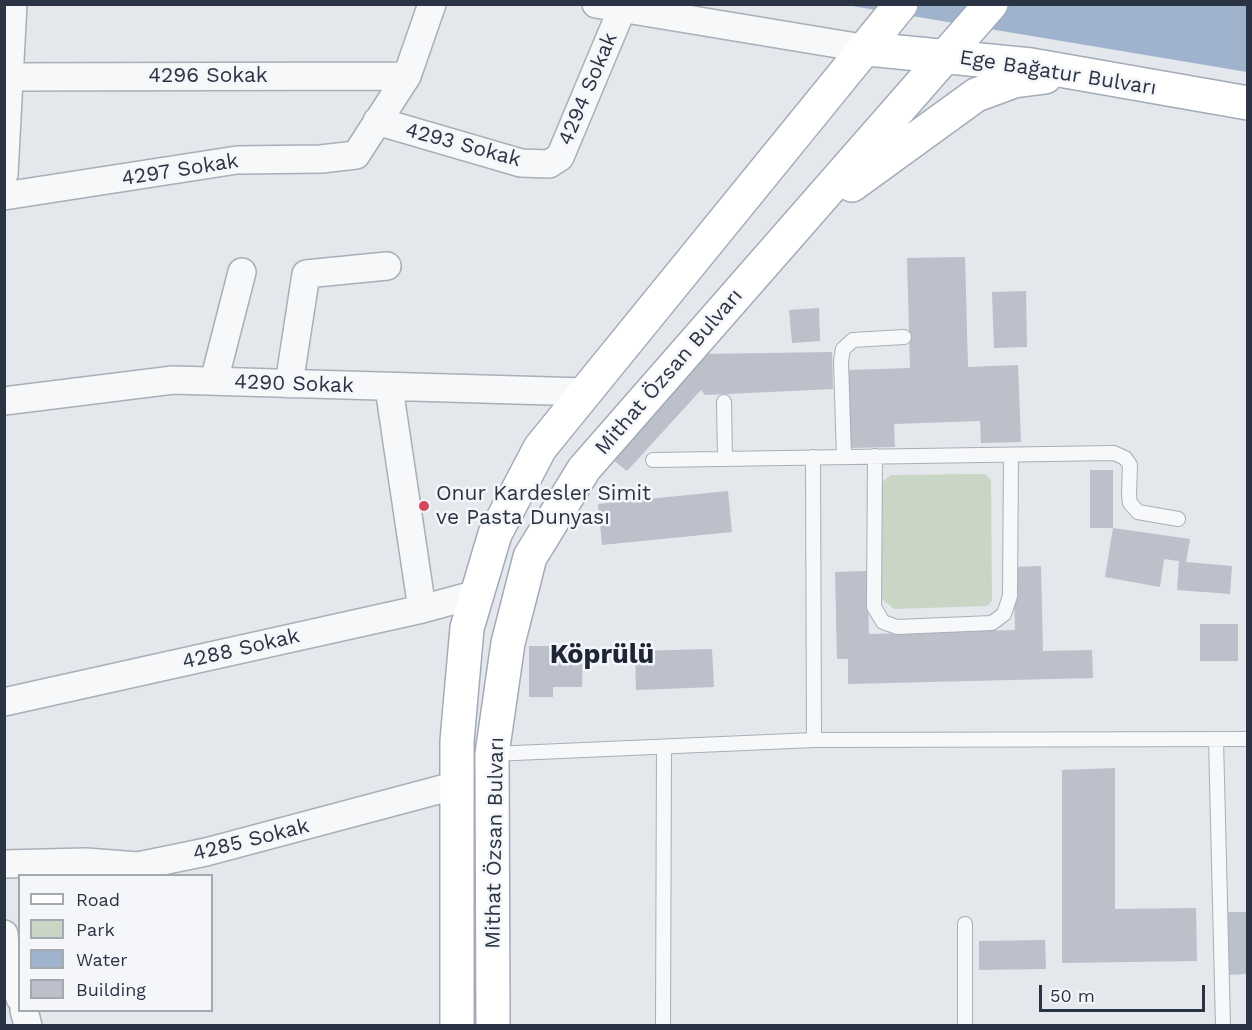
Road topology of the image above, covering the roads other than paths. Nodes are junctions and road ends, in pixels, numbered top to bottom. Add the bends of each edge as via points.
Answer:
1 (13, 4) edge
2 (432, 4) edge
3 (596, 4) edge
4 (991, 4) edge
5 (622, 9) junction
6 (896, 12) edge
7 (868, 49) junction
8 (941, 51) junction
9 (1079, 74) junction
10 (407, 76) junction
11 (9, 77) junction
12 (1248, 103) edge
13 (377, 121) junction
14 (549, 164) joint
15 (4, 174) edge
16 (4, 196) edge
17 (802, 221) junction
18 (387, 266) dead end
19 (242, 272) dead end
20 (904, 337) dead end
21 (213, 381) junction
22 (289, 384) junction
23 (389, 388) junction
24 (585, 392) junction
25 (4, 401) edge
26 (724, 402) dead end
27 (874, 456) junction
28 (1011, 456) junction
29 (813, 457) junction
30 (844, 457) junction
31 (725, 459) junction
32 (653, 460) dead end
33 (1178, 519) dead end
34 (477, 594) junction
35 (422, 609) junction
36 (4, 702) edge
37 (1216, 739) junction
38 (1248, 739) edge
39 (814, 740) junction
40 (664, 747) junction
41 (492, 754) junction
42 (457, 785) junction
43 (4, 864) edge
44 (966, 924) dead end
45 (9, 952) edge
46 (18, 990) edge
47 (454, 1022) edge
48 (493, 1026) edge
49 (663, 1026) edge
50 (965, 1026) edge
51 (1223, 1026) edge

1 - 11 street
2 - 10 street
3 - 5 street
4 - 8 main road, Mithat Özsan Bulvarı
5 - 7 street
5 - 14 street, 4294 Sokak via 560,157
6 - 7 main road, Mithat Özsan Bulvarı
6 - 8 main road via 893,30 902,43
7 - 8 main road, Ege Bağatur Bulvarı
7 - 24 main road, Mithat Özsan Bulvarı
8 - 9 main road, Ege Bağatur Bulvarı
8 - 17 main road, Mithat Özsan Bulvarı
9 - 12 main road, Ege Bağatur Bulvarı
9 - 17 main road via 1014,81 976,95
10 - 11 street, 4296 Sokak
10 - 13 street
11 - 15 street
13 - 14 street, 4293 Sokak via 521,163
13 - 16 street, 4297 Sokak via 356,155 237,160
17 - 41 main road, Mithat Özsan Bulvarı via 584,469 530,557 508,643
18 - 22 street via 306,274
19 - 21 street
20 - 30 lane via 853,340 843,349
21 - 22 street, 4290 Sokak
21 - 25 street, 4290 Sokak via 173,380
22 - 23 street, 4290 Sokak
23 - 24 street, 4290 Sokak
23 - 35 street
24 - 34 main road, Mithat Özsan Bulvarı via 540,448 495,534
26 - 31 lane
27 - 28 lane
27 - 28 lane via 874,607 883,622 897,627 992,623 1004,615 1010,596
27 - 30 lane
28 - 33 lane via 1114,453 1130,465 1130,503 1138,512
29 - 30 lane
29 - 31 lane
29 - 39 lane
31 - 32 lane
34 - 35 street, 4288 Sokak
34 - 42 main road, Mithat Özsan Bulvarı via 467,628
35 - 36 street, 4288 Sokak
37 - 38 lane
37 - 39 lane
37 - 51 lane
39 - 40 lane
40 - 41 lane
40 - 49 lane
41 - 48 main road, Mithat Özsan Bulvarı
42 - 43 street, 4285 Sokak via 138,866 86,862
42 - 47 main road, Mithat Özsan Bulvarı
44 - 50 lane
45 - 46 street

